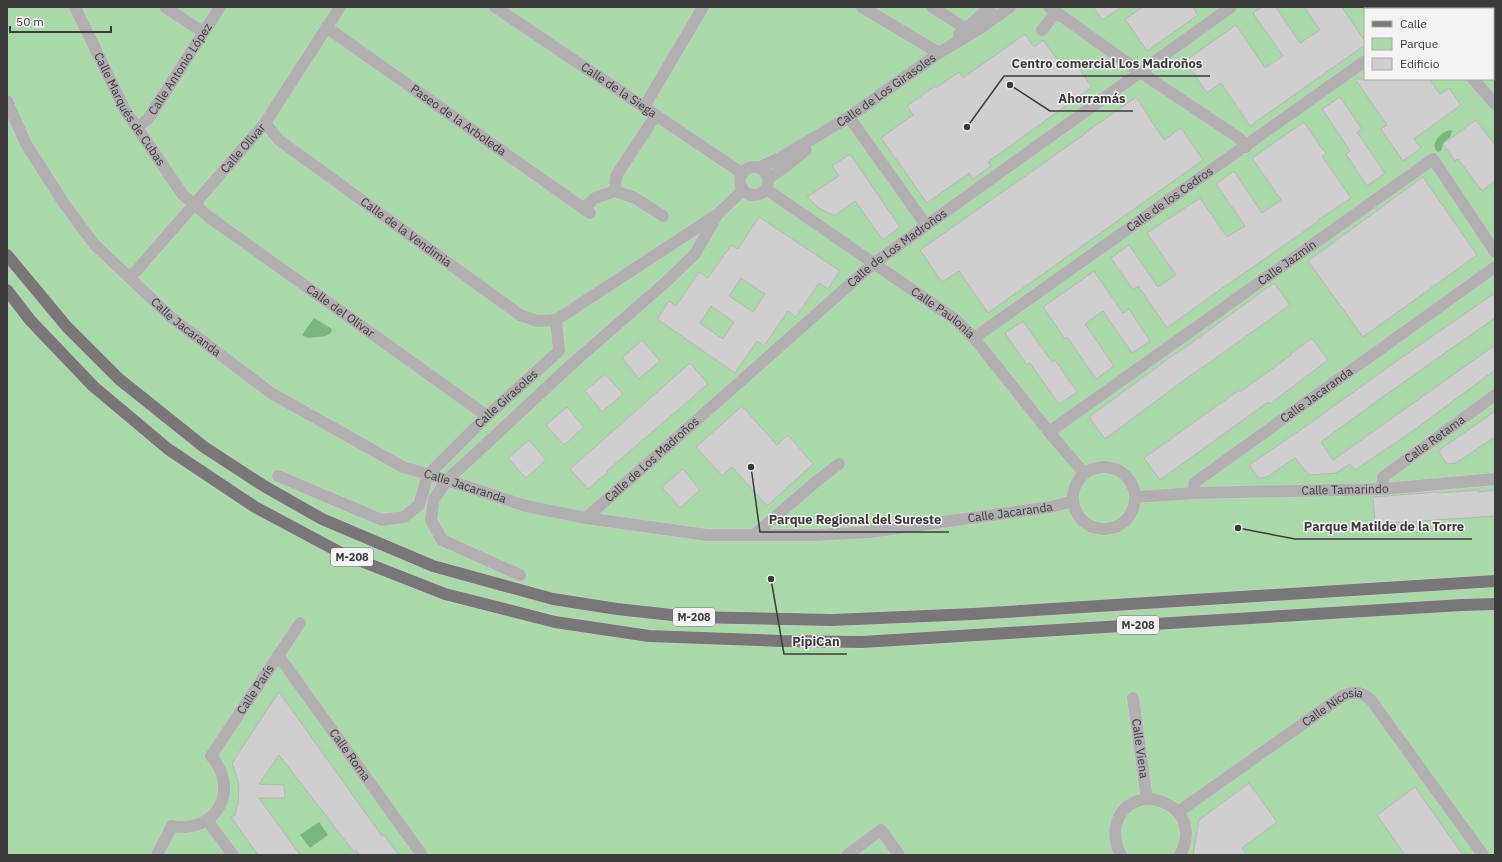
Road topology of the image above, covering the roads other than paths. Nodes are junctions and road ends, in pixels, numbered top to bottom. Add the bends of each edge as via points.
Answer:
1 (75, 7) edge
2 (165, 7) edge
3 (220, 7) edge
4 (340, 7) edge
5 (495, 7) edge
6 (703, 7) edge
7 (862, 7) edge
8 (932, 7) edge
9 (990, 7) edge
10 (1010, 7) edge
11 (1231, 7) edge
12 (1052, 10) edge
13 (326, 27) junction
14 (965, 28) junction
15 (1042, 30) dead end
16 (203, 32) junction
17 (939, 52) junction
18 (1364, 62) edge
19 (1140, 72) junction
20 (1474, 80) edge
21 (7, 101) edge
22 (1495, 104) edge
23 (644, 107) junction
24 (656, 115) junction
25 (849, 117) junction
26 (265, 123) junction
27 (137, 128) junction
28 (831, 128) junction
29 (1246, 147) junction
30 (760, 167) junction
31 (742, 173) junction
32 (768, 184) junction
33 (743, 190) junction
34 (615, 191) junction
35 (194, 206) junction
36 (718, 214) junction
37 (663, 216) dead end
38 (926, 225) junction
39 (1495, 252) edge
40 (7, 255) edge
41 (874, 263) junction
42 (1495, 267) edge
43 (130, 278) junction
44 (7, 290) edge
45 (556, 320) junction
46 (974, 338) junction
47 (559, 351) junction
48 (572, 364) junction
49 (1495, 395) edge
50 (487, 416) junction
51 (1049, 432) junction
52 (839, 464) dead end
53 (428, 474) junction
54 (1084, 474) junction
55 (278, 476) dead end
56 (1495, 479) edge
57 (447, 480) junction
58 (1383, 489) junction
59 (1195, 493) junction
60 (1136, 497) junction
61 (1073, 500) junction
62 (586, 518) junction
63 (754, 535) junction
64 (520, 575) dead end
65 (1495, 581) edge
66 (1495, 604) edge
67 (300, 623) dead end
68 (278, 655) junction
69 (1133, 698) dead end
70 (1147, 799) junction
71 (1178, 812) junction
72 (208, 820) junction
73 (157, 855) edge
74 (233, 855) edge
75 (422, 855) edge
76 (847, 855) edge
77 (899, 855) edge
78 (1120, 855) edge
79 (1180, 855) edge
80 (1483, 855) edge

1 - 27 street, Calle Marqués de Cubas via 125,110
2 - 16 street
3 - 16 street, Calle Antonio López
4 - 13 street, Calle Olivar
5 - 23 street, Calle de la Siega
6 - 23 street
7 - 17 street
8 - 14 street
9 - 14 street, Calle de Los Girasoles
10 - 17 street, Calle de Los Girasoles
11 - 19 street, Calle de Los Madroños
12 - 15 street
12 - 19 street
13 - 26 street, Calle Olivar
13 - 34 street, Paseo de la Arboleda via 587,210 595,198
14 - 17 street, Calle de Los Girasoles
16 - 27 street, Calle Antonio López via 148,119
17 - 25 street, Calle de Los Girasoles
18 - 29 street, Calle de los Cedros
19 - 29 street via 1239,138
19 - 38 street, Calle de Los Madroños
20 - 22 street
21 - 43 street, Calle Jacaranda via 26,144 63,202 94,244
23 - 24 street, Calle de la Siega
24 - 31 street, Calle de la Siega
24 - 34 street via 616,176
25 - 28 street, Calle de Los Girasoles
25 - 38 street
26 - 35 street, Calle Olivar
26 - 45 street, Calle de la Vendimia via 279,140 520,315 537,321
27 - 35 street, Calle Marqués de Cubas via 183,195
28 - 30 street
28 - 32 street
29 - 46 street, Calle de los Cedros
30 - 31 street via 754,166
30 - 32 street via 766,172
31 - 33 street via 740,185
32 - 33 street via 760,194 752,195
32 - 41 street, Calle Paulonia
33 - 36 street, Calle Girasoles
34 - 37 street via 635,198
35 - 43 street, Calle Olivar
35 - 50 street, Calle del Olivar
36 - 45 street, Calle Girasoles
36 - 48 street, Calle Girasoles via 695,254
38 - 41 street, Calle de Los Madroños
39 - 51 street, Calle Jazmín via 1433,159
40 - 65 main road, M-208 via 67,327 119,379 204,448 264,486 322,519 433,566 553,599 690,617 832,620 973,614
41 - 46 street, Calle Paulonia via 956,320
41 - 62 street, Calle de Los Madroños
42 - 59 street, Calle Jacaranda via 1194,483
43 - 53 street, Calle Jacaranda via 172,318 271,392 403,467
44 - 66 main road, M-208 via 30,320 93,386 168,449 255,507 343,554 445,594 555,622 649,636 862,642
45 - 47 street
46 - 51 street, Calle Paulonia
47 - 48 street
47 - 50 street, Calle Girasoles
48 - 57 street, Calle Girasoles
49 - 58 street, Calle Retama via 1383,477
50 - 53 street, Calle Girasoles
51 - 54 street, Calle Paulonia
52 - 63 street
53 - 55 street, Calle Girasoles via 419,505 404,517 382,520
53 - 57 street, Calle Jacaranda
54 - 60 street via 1093,468 1112,467 1129,478
54 - 61 street via 1077,481
56 - 58 street, Calle Tamarindo
57 - 62 street, Calle Jacaranda via 526,506
57 - 64 street, Calle Girasoles via 434,498 431,520 442,540
58 - 59 street, Calle Tamarindo
59 - 60 street
60 - 61 street via 1131,515 1116,527 1107,529 1097,529 1080,519
61 - 63 street, Calle Jacaranda via 1052,507 870,532
62 - 63 street, Calle Jacaranda via 707,535
67 - 68 street, Calle París
68 - 72 street, Calle París via 211,756 222,771 225,789 220,806
68 - 75 street, Calle Roma
69 - 70 street, Calle Viena
70 - 71 street via 1161,800
70 - 78 street via 1131,804 1117,823 1115,839
71 - 79 street via 1186,833 1186,841
71 - 80 street, Calle Nicosia via 1344,695 1360,692 1371,700
72 - 73 street via 187,827 172,826
72 - 74 street
76 - 77 street via 881,830

